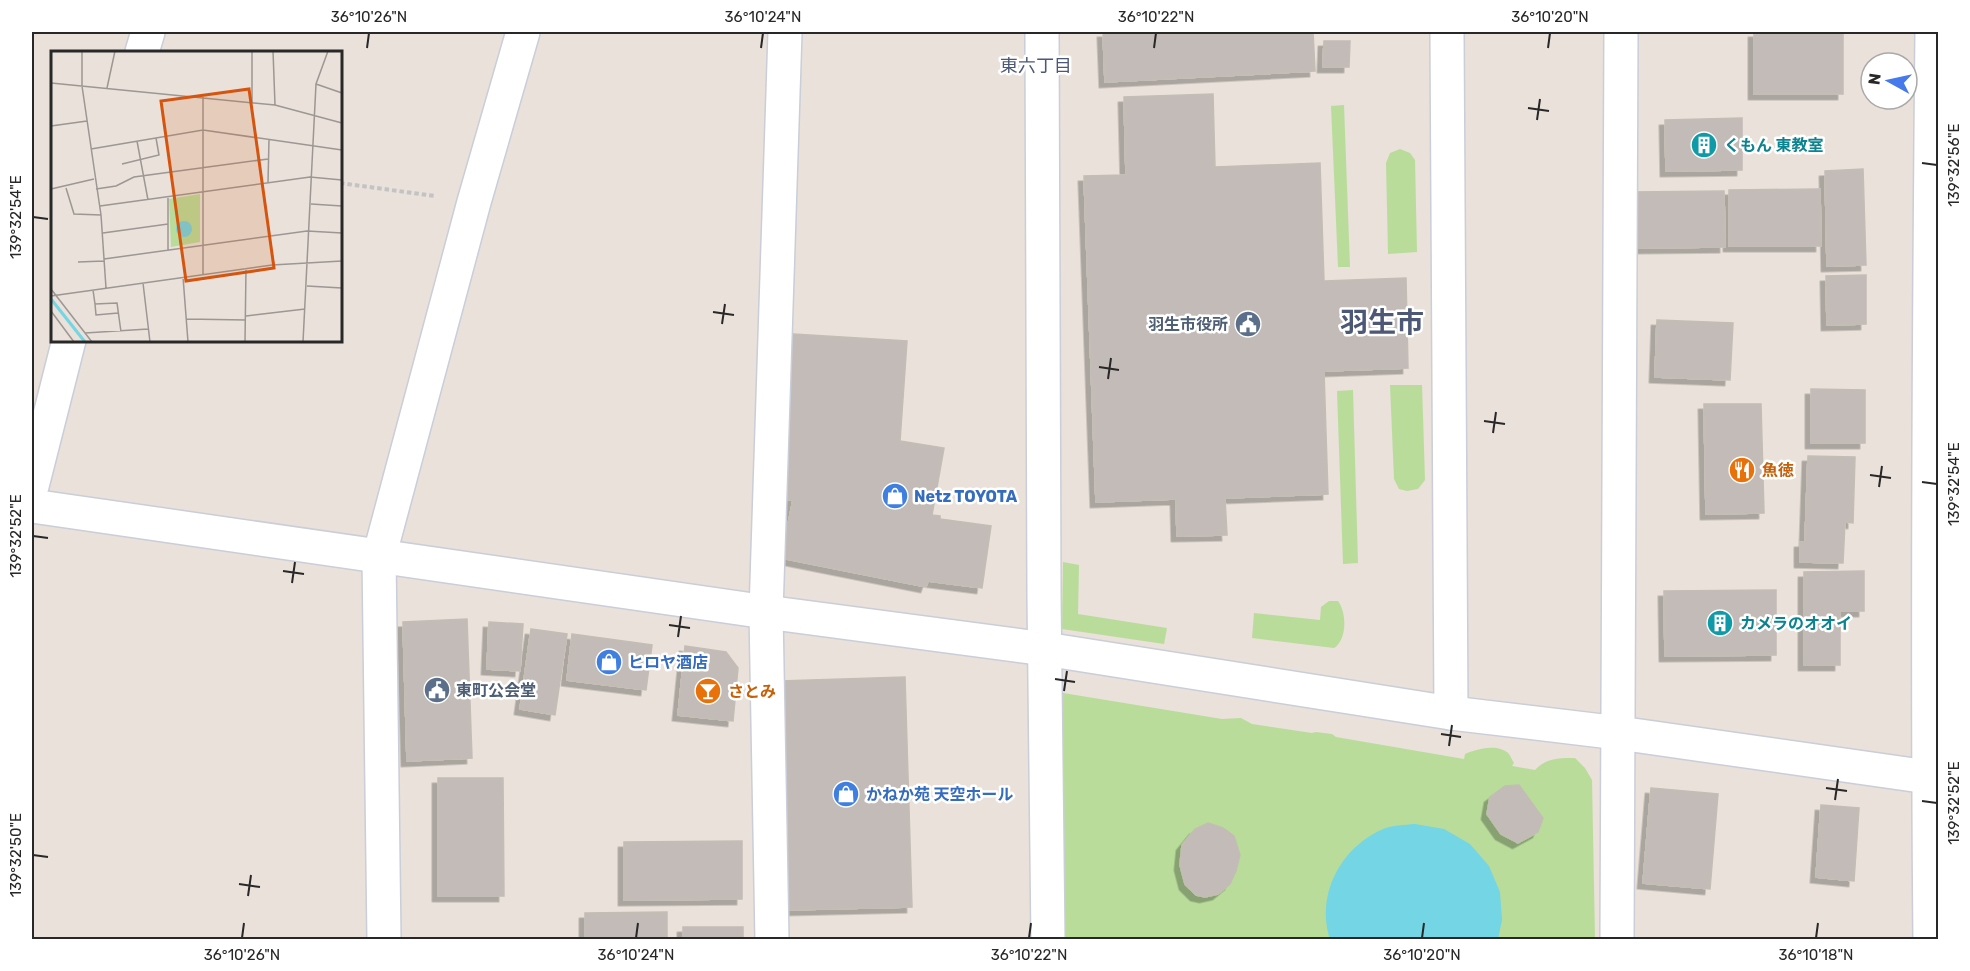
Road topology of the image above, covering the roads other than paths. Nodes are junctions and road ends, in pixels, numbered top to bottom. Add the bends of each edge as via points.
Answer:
1 (148, 32) edge
2 (523, 32) edge
3 (784, 32) edge
4 (1042, 32) edge
5 (1447, 32) edge
6 (1621, 32) edge
7 (1932, 32) edge
8 (142, 51) edge
9 (1934, 307) edge
10 (68, 342) edge
11 (32, 486) edge
12 (32, 506) edge
13 (379, 557) junction
14 (766, 612) junction
15 (1045, 649) junction
16 (1451, 713) junction
17 (1619, 733) junction
18 (1928, 777) junction
19 (384, 939) edge
20 (772, 939) edge
21 (1048, 939) edge
22 (1617, 939) edge
23 (1930, 939) edge

1 - 8 street
2 - 13 street
3 - 14 street
4 - 15 street
5 - 16 street
6 - 17 street
7 - 9 street
9 - 18 street
10 - 11 street
12 - 13 street
13 - 14 street
13 - 19 street
14 - 15 street
14 - 20 street
15 - 16 street
15 - 21 street
16 - 17 street
17 - 18 street
17 - 22 street
18 - 23 street

